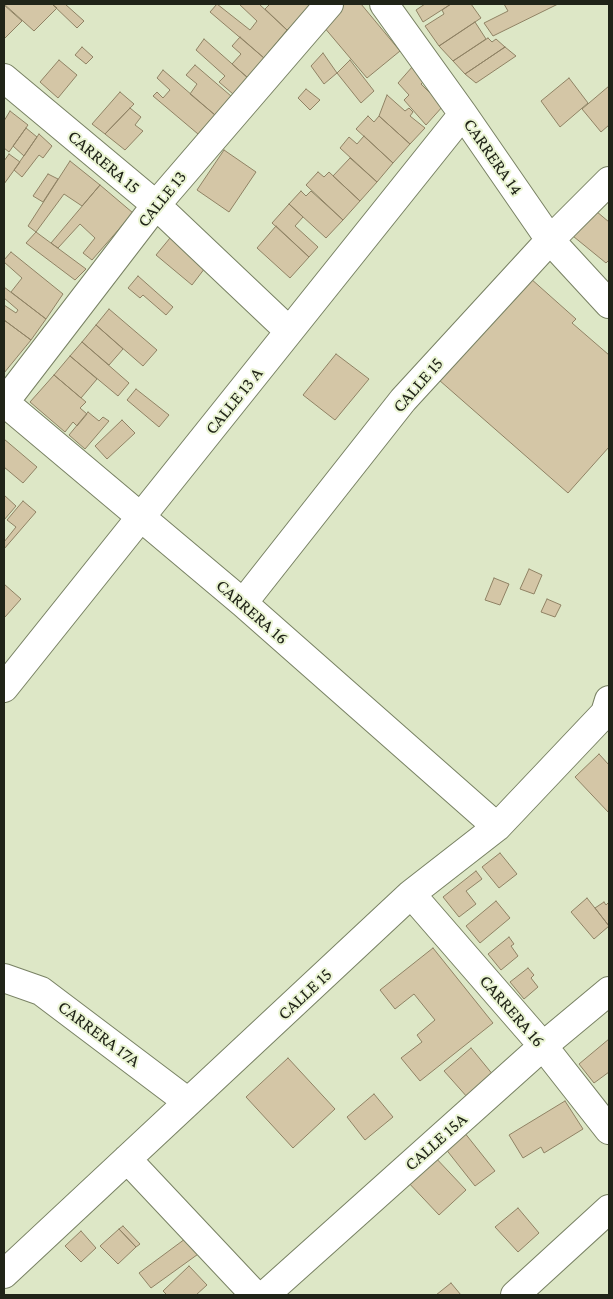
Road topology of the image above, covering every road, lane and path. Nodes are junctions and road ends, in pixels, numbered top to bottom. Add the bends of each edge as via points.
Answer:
1 (329, 4) edge
2 (384, 4) edge
3 (4, 78) edge
4 (463, 114) junction
5 (609, 182) edge
6 (156, 205) junction
7 (550, 240) junction
8 (609, 304) edge
9 (289, 331) junction
10 (4, 402) edge
11 (141, 517) junction
12 (243, 604) junction
13 (4, 688) edge
14 (607, 707) edge
15 (497, 826) junction
16 (411, 894) junction
17 (4, 978) edge
18 (609, 991) edge
19 (543, 1046) junction
20 (188, 1102) junction
21 (609, 1130) edge
22 (127, 1159) junction
23 (609, 1209) edge
24 (4, 1274) edge
25 (255, 1295) edge
26 (265, 1295) edge
27 (515, 1295) edge

1 - 6 street, CALLE 13
2 - 4 street, CARRERA 14
3 - 6 street, CARRERA 15
4 - 7 street, CARRERA 14
4 - 9 street, CALLE 13 A
5 - 7 street, CALLE 15
6 - 9 street, CARRERA 15
6 - 10 street, CALLE 13
7 - 8 street, CARRERA 14
7 - 12 street, CALLE 15 via 403,400
9 - 11 street, CALLE 13 A
10 - 11 street, CARRERA 16
11 - 12 street, CARRERA 16
11 - 13 street, CALLE 13 A
12 - 15 street, CARRERA 16
14 - 15 street, CALLE 15
15 - 16 street, CALLE 15
16 - 19 street, CARRERA 16
16 - 20 street, CALLE 15
17 - 20 street, CARRERA 17A via 42,991
18 - 19 street, CALLE 15A
19 - 21 street, CARRERA 16
19 - 26 street, CALLE 15A
20 - 22 street, CALLE 15
22 - 24 street, CALLE 15
22 - 25 street
23 - 27 street

